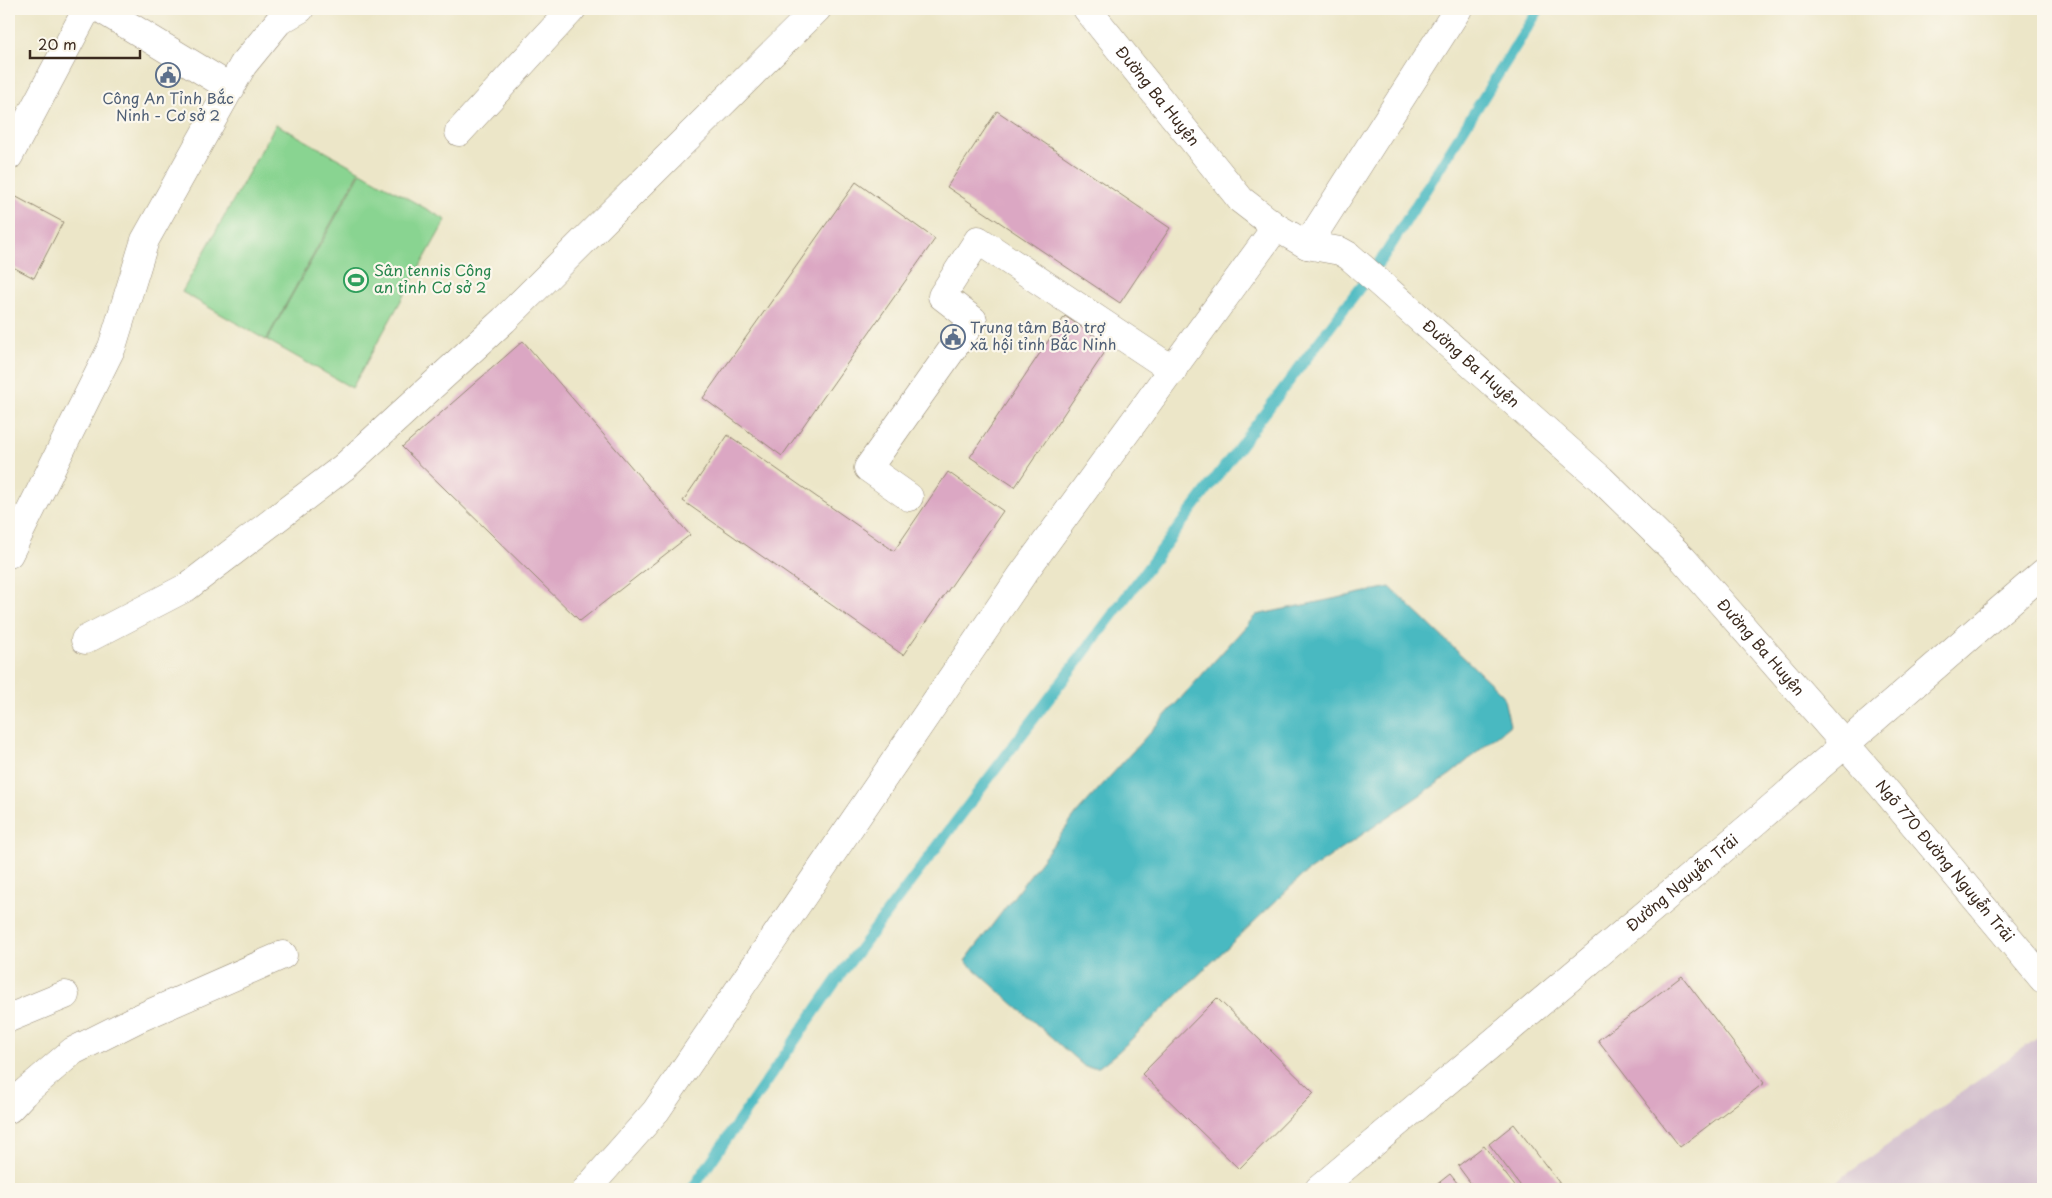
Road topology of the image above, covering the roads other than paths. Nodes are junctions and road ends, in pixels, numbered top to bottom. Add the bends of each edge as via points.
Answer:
1 (87, 9) edge
2 (100, 9) edge
3 (300, 9) edge
4 (572, 9) edge
5 (817, 9) edge
6 (1087, 9) edge
7 (1458, 9) edge
8 (231, 88) junction
9 (459, 132) dead end
10 (9, 156) edge
11 (1276, 227) junction
12 (1306, 245) junction
13 (1173, 370) junction
14 (909, 497) dead end
15 (9, 554) edge
16 (2043, 573) edge
17 (85, 640) dead end
18 (1845, 744) junction
19 (283, 955) dead end
20 (2043, 979) edge
21 (65, 995) dead end
22 (9, 1018) edge
23 (9, 1110) edge
24 (587, 1189) edge
25 (1319, 1189) edge

1 - 10 main road
2 - 8 main road
3 - 8 main road via 279,21 243,65
4 - 9 main road
5 - 17 main road via 504,320 344,467 187,587
6 - 11 main road, Đường Ba Huyện via 1241,200
7 - 12 main road
8 - 15 main road via 145,240 112,347
11 - 12 main road, Đường Ba Huyện
11 - 13 main road
12 - 18 main road, Đường Ba Huyện via 1340,251 1349,256 1601,479 1683,559
13 - 14 main road via 978,240 942,296 973,320 868,468
13 - 24 main road via 1022,575 656,1111
16 - 18 main road, Đường Nguyễn Trãi
18 - 20 main road, Ngõ 770 Đường Nguyễn Trãi
18 - 25 main road, Đường Nguyễn Trãi
19 - 23 main road via 137,1019 73,1052 24,1093
21 - 22 main road

